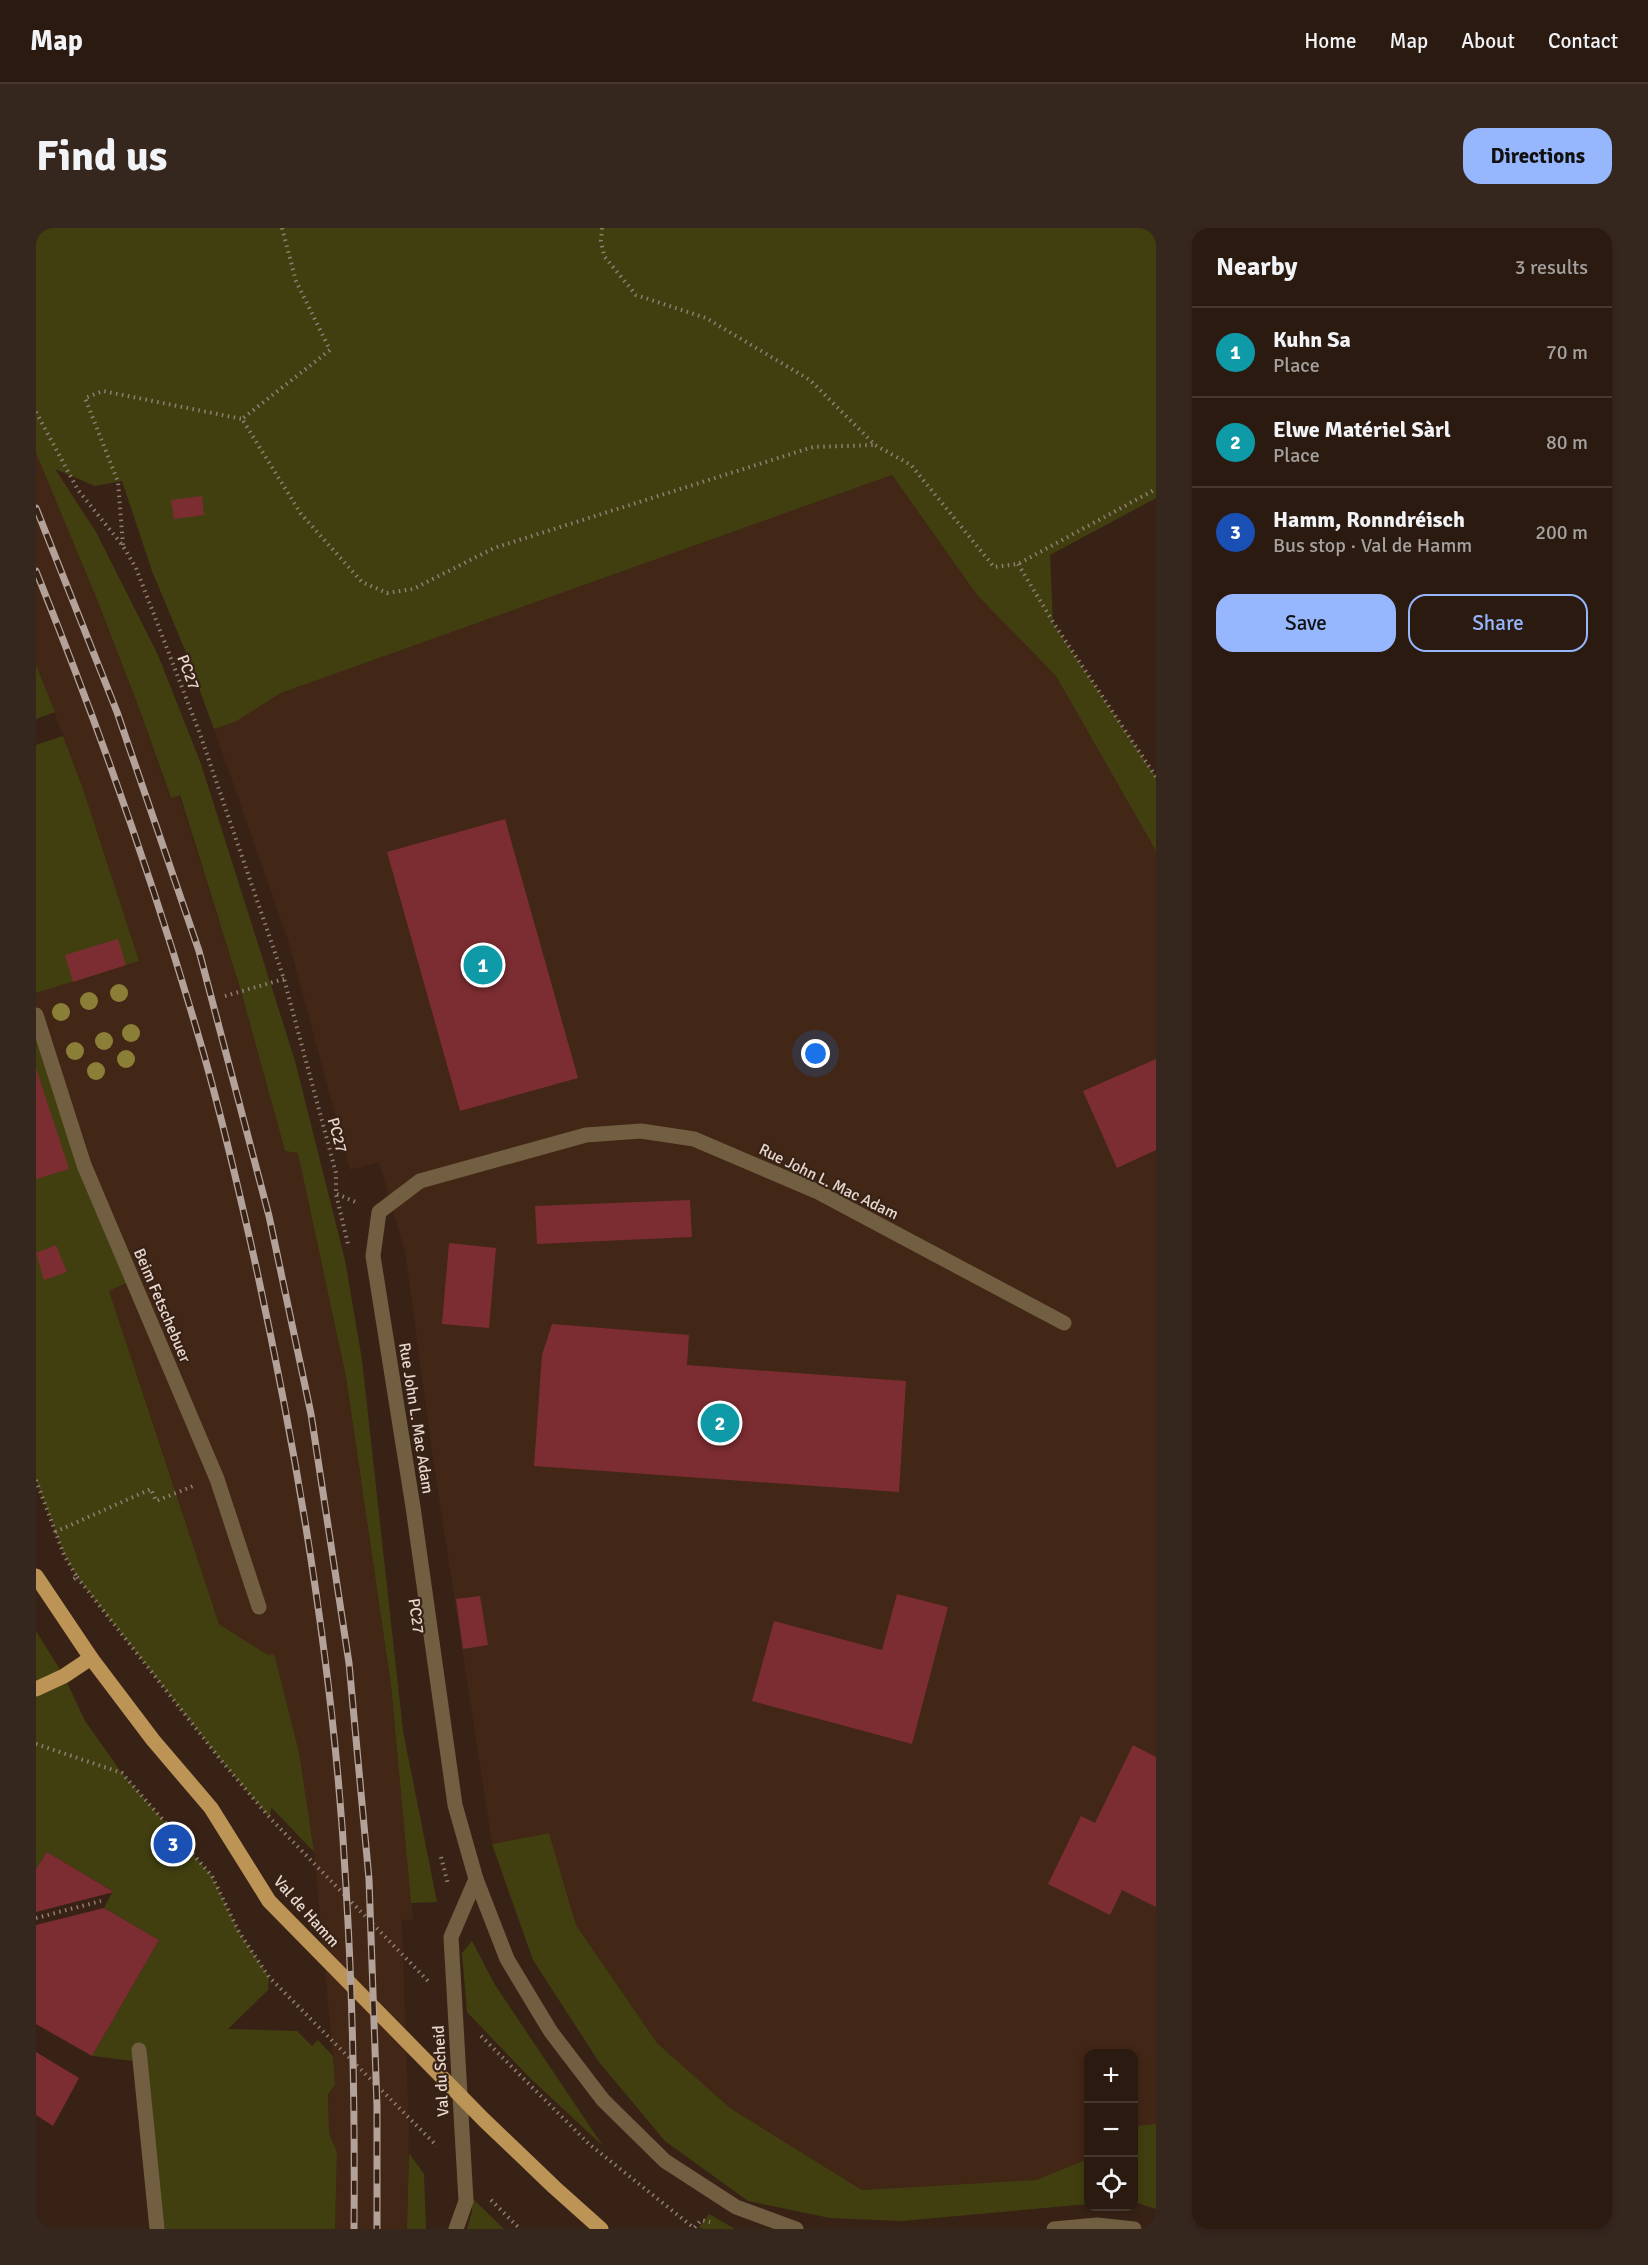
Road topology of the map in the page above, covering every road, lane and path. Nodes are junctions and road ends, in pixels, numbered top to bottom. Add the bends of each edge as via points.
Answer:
1 (282, 228) edge
2 (602, 228) edge
3 (36, 412) edge
4 (242, 419) junction
5 (875, 445) junction
6 (1156, 489) edge
7 (123, 546) junction
8 (1018, 564) junction
9 (1156, 777) edge
10 (284, 979) junction
11 (225, 996) dead end
12 (36, 1016) edge
13 (348, 1246) dead end
14 (1064, 1323) dead end
15 (36, 1480) edge
16 (182, 1490) dead end
17 (55, 1532) junction
18 (36, 1576) edge
19 (77, 1576) junction
20 (48, 1595) junction
21 (259, 1607) dead end
22 (91, 1658) junction
23 (36, 1689) edge
24 (36, 1744) edge
25 (270, 1818) dead end
26 (440, 1847) dead end
27 (476, 1879) junction
28 (101, 1901) dead end
29 (461, 1912) junction
30 (36, 1918) edge
31 (139, 2049) dead end
32 (445, 2153) dead end
33 (487, 2195) dead end
34 (701, 2220) dead end
35 (686, 2222) dead end
36 (157, 2229) edge
37 (456, 2229) edge
38 (520, 2229) edge
39 (601, 2229) edge
40 (796, 2229) edge
41 (1054, 2229) edge
42 (1134, 2229) edge

1 - 4 path via 296,281 330,351
2 - 5 path via 604,256 636,295 706,318 810,380
3 - 7 path, PC27 via 78,490
4 - 5 path via 301,514 362,582 387,593 413,589 494,548 813,447
4 - 7 path via 103,392 85,398 118,482
5 - 8 path via 911,465 994,567
6 - 8 path
7 - 10 path, PC27 via 136,568 200,734
8 - 9 path
10 - 11 path
10 - 13 path, PC27 via 336,1173 336,1194
12 - 21 street, Beim Fetschebuer via 84,1165 217,1479
14 - 27 street, Rue John L. Mac Adam via 816,1191 694,1138 641,1131 586,1135 420,1182 379,1212 373,1256 455,1805
15 - 17 path
16 - 17 path via 156,1501 151,1489
17 - 19 path
18 - 20 main road, Val de Hamm
19 - 20 path
19 - 25 path
20 - 22 main road, Val de Hamm
22 - 23 main road
22 - 39 main road, Val de Hamm via 211,1808 269,1901 484,2120
24 - 32 path via 122,1773 212,1876 239,1932 269,1977
26 - 29 path via 445,1879
27 - 29 street, Val du Scheid
27 - 40 street, Rue John L. Mac Adam via 507,1959 551,2032 603,2100 665,2161 736,2207
28 - 30 path
29 - 37 street, Val du Scheid via 451,1937 466,2201
31 - 36 street
33 - 38 path
34 - 35 path via 694,2228
41 - 42 street via 1097,2225

